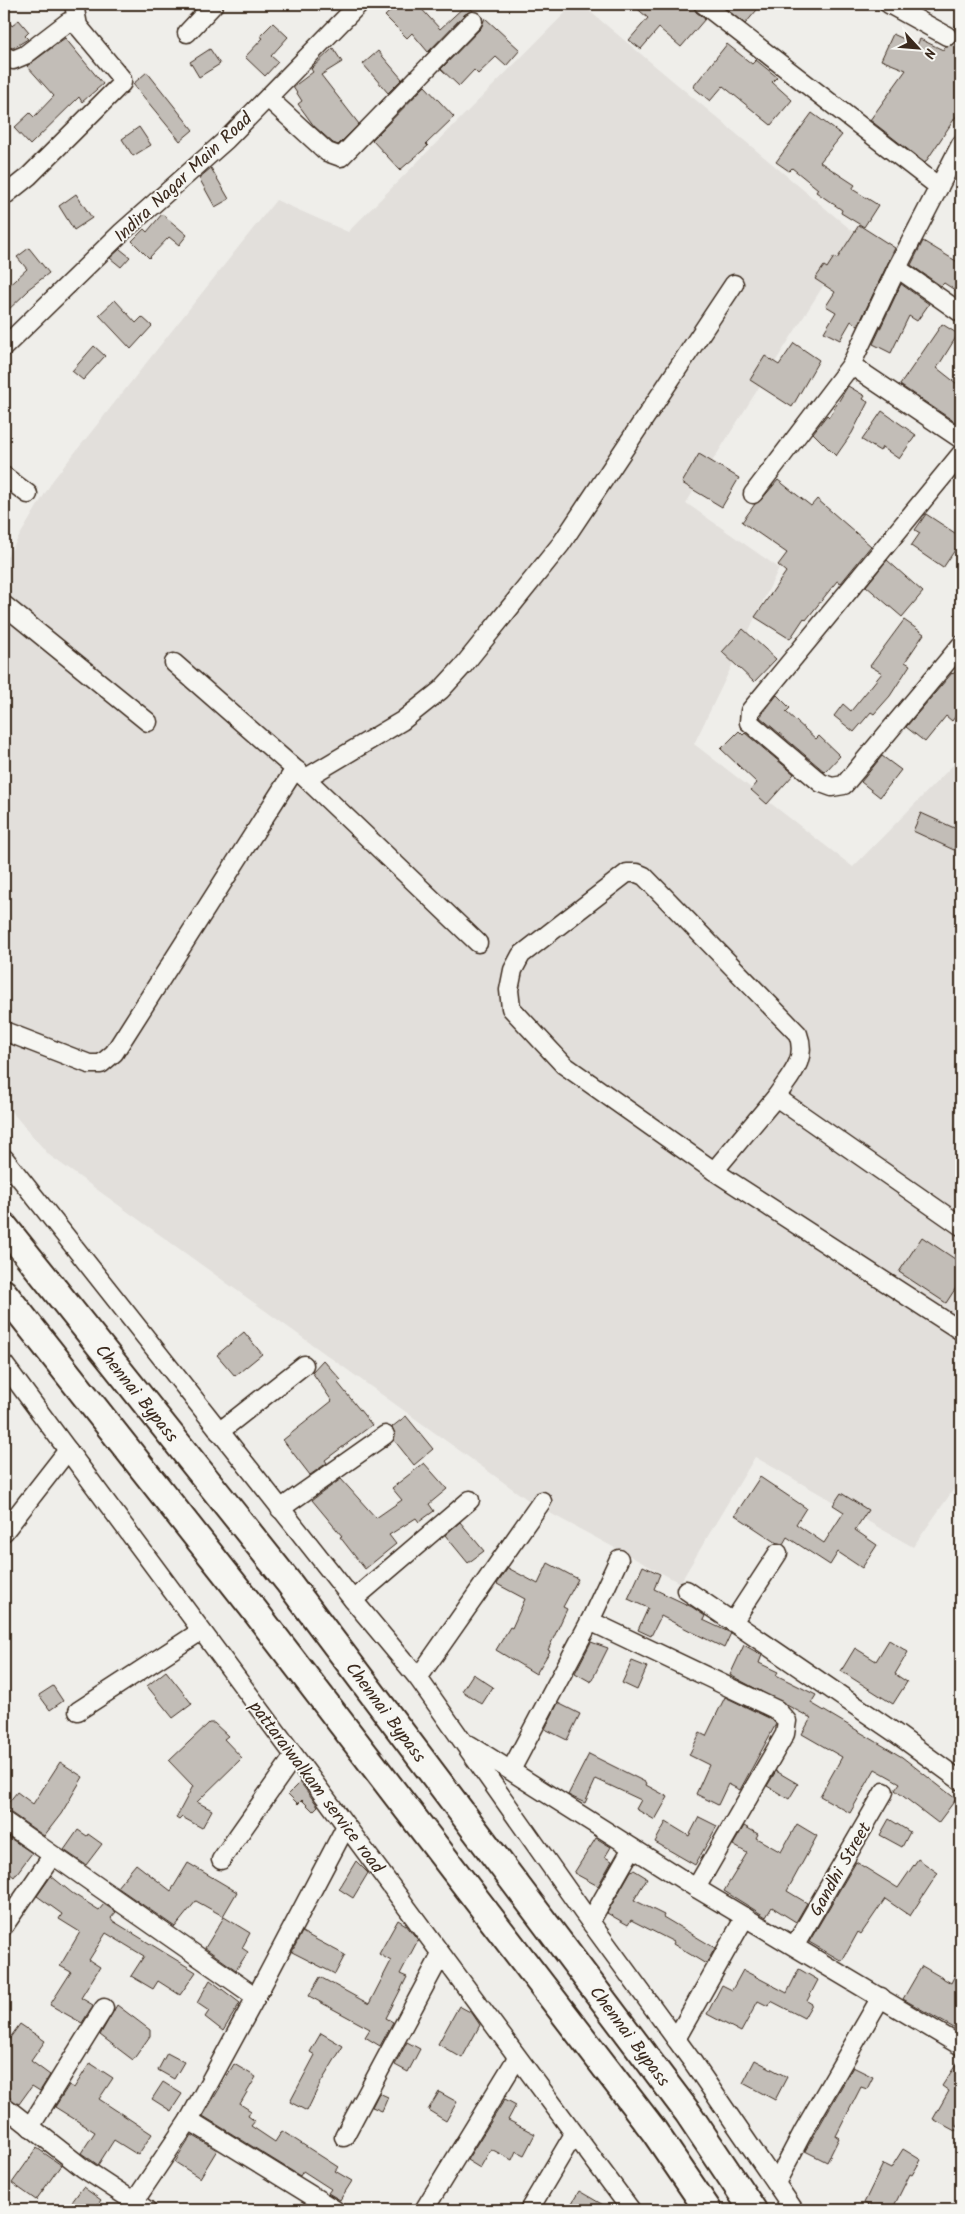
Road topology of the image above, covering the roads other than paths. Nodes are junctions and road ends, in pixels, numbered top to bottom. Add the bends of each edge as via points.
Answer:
1 (74, 4) edge
2 (214, 4) edge
3 (359, 4) edge
4 (703, 4) edge
5 (889, 4) edge
6 (473, 21) dead end
7 (78, 26) junction
8 (188, 34) dead end
9 (947, 36) dead end
10 (4, 56) edge
11 (268, 98) junction
12 (961, 144) edge
13 (939, 187) junction
14 (4, 196) edge
15 (896, 268) junction
16 (734, 284) dead end
17 (961, 313) edge
18 (6, 340) edge
19 (851, 365) junction
20 (961, 439) edge
21 (961, 454) edge
22 (4, 476) edge
23 (28, 494) dead end
24 (754, 494) dead end
25 (4, 605) edge
26 (961, 645) edge
27 (174, 663) dead end
28 (148, 722) dead end
29 (300, 774) junction
30 (478, 943) dead end
31 (4, 1031) edge
32 (776, 1097) junction
33 (4, 1158) edge
34 (714, 1171) junction
35 (958, 1218) edge
36 (4, 1226) edge
37 (4, 1293) edge
38 (961, 1330) edge
39 (4, 1364) edge
40 (304, 1365) dead end
41 (219, 1432) junction
42 (385, 1435) dead end
43 (68, 1450) junction
44 (470, 1500) dead end
45 (542, 1501) dead end
46 (280, 1509) junction
47 (4, 1532) edge
48 (778, 1553) dead end
49 (619, 1559) dead end
50 (686, 1590) dead end
51 (353, 1600) junction
52 (590, 1621) junction
53 (733, 1622) junction
54 (201, 1631) junction
55 (418, 1678) junction
56 (78, 1711) dead end
57 (463, 1740) junction
58 (294, 1756) junction
59 (510, 1770) junction
60 (961, 1781) edge
61 (884, 1792) dead end
62 (4, 1821) edge
63 (346, 1826) junction
64 (632, 1848) junction
65 (52, 1856) junction
66 (221, 1860) dead end
67 (696, 1888) junction
68 (746, 1917) junction
69 (590, 1922) junction
70 (4, 1926) edge
71 (795, 1945) junction
72 (441, 1955) junction
73 (256, 1996) junction
74 (881, 1997) junction
75 (104, 2008) dead end
76 (676, 2039) junction
77 (961, 2046) edge
78 (517, 2058) junction
79 (4, 2106) edge
80 (189, 2120) junction
81 (30, 2127) junction
82 (574, 2134) junction
83 (344, 2137) dead end
84 (776, 2183) junction
85 (141, 2206) edge
86 (335, 2210) edge
87 (424, 2210) edge
88 (528, 2210) edge
89 (631, 2210) edge
90 (708, 2210) edge
91 (753, 2210) edge
92 (794, 2210) edge

1 - 7 street
2 - 8 street
3 - 11 street, Indira Nagar Main Road
4 - 13 street
5 - 9 street
6 - 11 street via 341,157 327,152
7 - 10 street via 68,22 25,55 13,60
7 - 14 street via 122,83 29,176
11 - 18 street, Indira Nagar Main Road
12 - 13 street
13 - 15 street
15 - 17 street
15 - 19 street
16 - 29 street via 561,544 463,666 441,690 402,721
19 - 20 street
19 - 24 street
21 - 26 street via 750,711 750,722 821,783 832,787 844,785
22 - 23 street
25 - 28 street
27 - 29 street
29 - 30 street
29 - 31 street via 114,1053 101,1064 89,1064
32 - 34 street
32 - 34 street via 799,1062 803,1046 798,1034 644,876 627,873 521,955 510,983 511,1008 564,1064
32 - 35 street
33 - 41 street
34 - 38 street
36 - 91 highway, Chennai Bypass via 295,1591 688,2113
37 - 90 highway via 246,1600 648,2123
39 - 43 street, pattaraiwalkam service road
40 - 41 street
41 - 46 street
42 - 46 street
43 - 47 street
43 - 54 street, pattaraiwalkam service road
44 - 51 street
45 - 55 street
46 - 51 street
48 - 53 street
49 - 52 street
50 - 53 street
51 - 55 street
52 - 59 street
52 - 67 street via 776,1710 787,1721 785,1734
53 - 60 street
54 - 56 street
54 - 58 street, pattaraiwalkam service road
55 - 57 street
57 - 59 street
57 - 69 street
58 - 63 street, pattaraiwalkam service road
58 - 66 street
59 - 64 street
61 - 71 street, Gandhi Street
62 - 65 street
63 - 72 street, pattaraiwalkam service road
63 - 73 street
64 - 67 street
64 - 69 street
65 - 70 street
65 - 73 street
67 - 68 street
68 - 71 street
68 - 76 street
69 - 76 street
71 - 74 street
72 - 78 street, pattaraiwalkam service road
72 - 83 street
73 - 80 street
74 - 77 street
74 - 84 street
75 - 81 street
76 - 84 street
78 - 82 street, pattaraiwalkam service road
78 - 87 street
79 - 81 street
80 - 85 street
80 - 86 street
81 - 85 street via 83,2168
82 - 88 street
82 - 89 street, pattaraiwalkam service road
84 - 92 street

